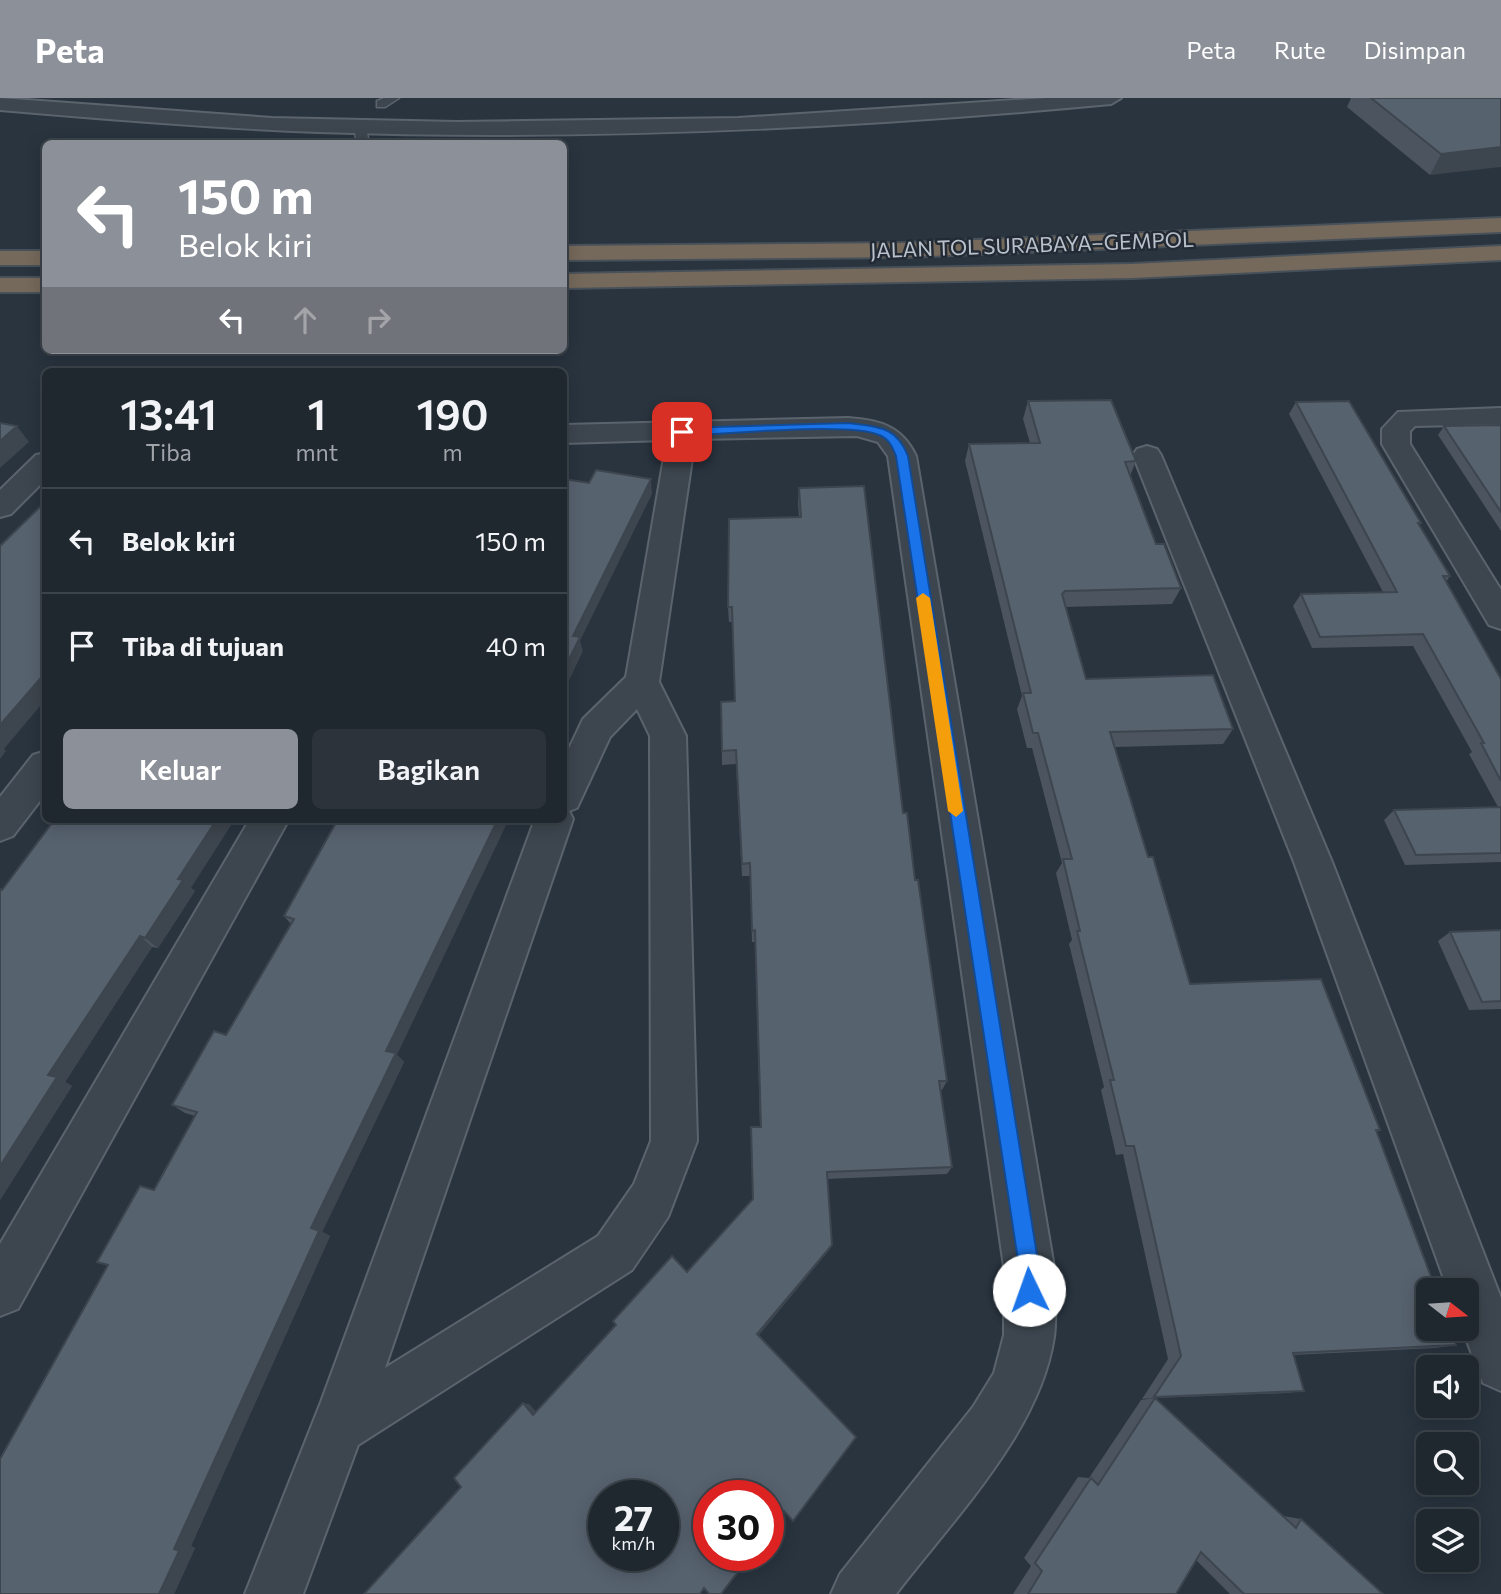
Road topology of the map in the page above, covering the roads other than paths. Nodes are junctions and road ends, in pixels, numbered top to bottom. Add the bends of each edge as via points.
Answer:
1 (1111, 98) edge
2 (394, 102) edge
3 (355, 103) dead end
4 (0, 104) edge
5 (362, 135) edge
6 (1501, 225) edge
7 (567, 253) edge
8 (1501, 253) edge
9 (0, 258) edge
10 (42, 258) edge
11 (567, 281) edge
12 (0, 285) edge
13 (42, 285) edge
14 (1501, 416) edge
15 (682, 432) junction
16 (567, 434) edge
17 (1147, 455) dead end
18 (42, 466) edge
19 (0, 507) edge
20 (1501, 617) edge
21 (642, 682) junction
22 (42, 770) edge
23 (567, 791) edge
24 (268, 823) edge
25 (553, 823) edge
26 (0, 825) edge
27 (0, 1291) edge
28 (1501, 1365) edge
29 (340, 1426) junction
30 (274, 1594) edge
31 (860, 1594) edge

1 - 5 street via 960,113
2 - 3 street
4 - 5 street
6 - 7 highway, JALAN TOL SURABAYA–GEMPOL via 906,250
8 - 11 highway, JALAN TOL SURABAYA–GEMPOL via 1133,271
9 - 10 highway
12 - 13 highway
14 - 20 street via 1409,418 1396,429 1396,444
15 - 16 street
15 - 21 street
15 - 31 street via 848,427 882,431 896,441 902,456 1029,1267 1029,1335 1017,1383 992,1426
17 - 28 street via 1313,862
18 - 19 street
21 - 23 street via 596,729
21 - 29 street via 668,736 672,809 674,1141 662,1183 643,1218 615,1253
22 - 26 street
24 - 27 street
25 - 29 street via 467,1055
29 - 30 street

